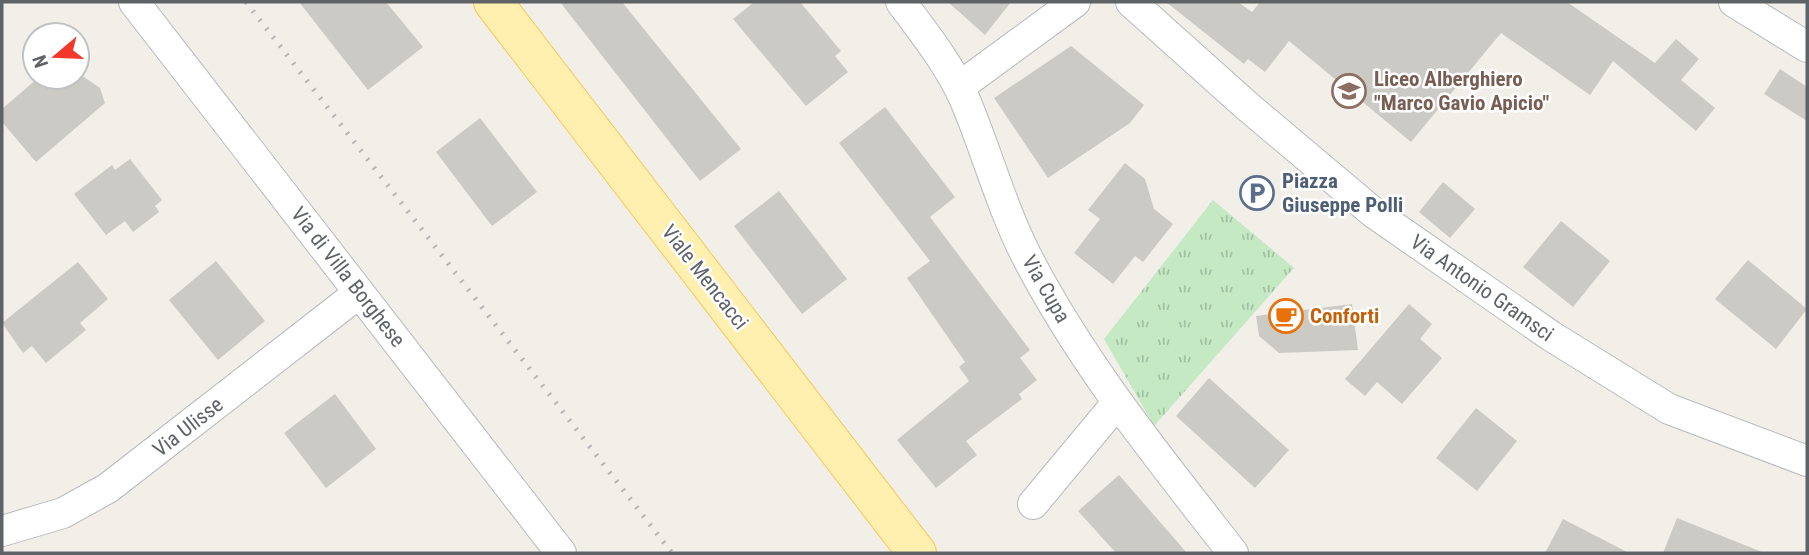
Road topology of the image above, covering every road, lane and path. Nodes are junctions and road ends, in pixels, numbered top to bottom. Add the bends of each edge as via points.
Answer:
1 (134, 2) edge
2 (493, 2) edge
3 (901, 2) edge
4 (1075, 2) edge
5 (1131, 2) edge
6 (1734, 2) edge
7 (1807, 47) edge
8 (959, 88) junction
9 (359, 293) junction
10 (1117, 403) junction
11 (1807, 461) edge
12 (1033, 504) dead end
13 (2, 531) edge
14 (561, 553) edge
15 (917, 553) edge
16 (1233, 553) edge

1 - 9 street, Via di Villa Borghese
2 - 15 main road, Viale Mencacci
3 - 8 street, Via Cupa
4 - 8 street
5 - 11 street, Via Antonio Gramsci via 1374,213 1551,337 1669,408
6 - 7 street
8 - 10 street, Via Cupa via 1028,259
9 - 13 street, Via Ulisse via 108,488 64,513
9 - 14 street, Via di Villa Borghese
10 - 12 street
10 - 16 street, Via Cupa

